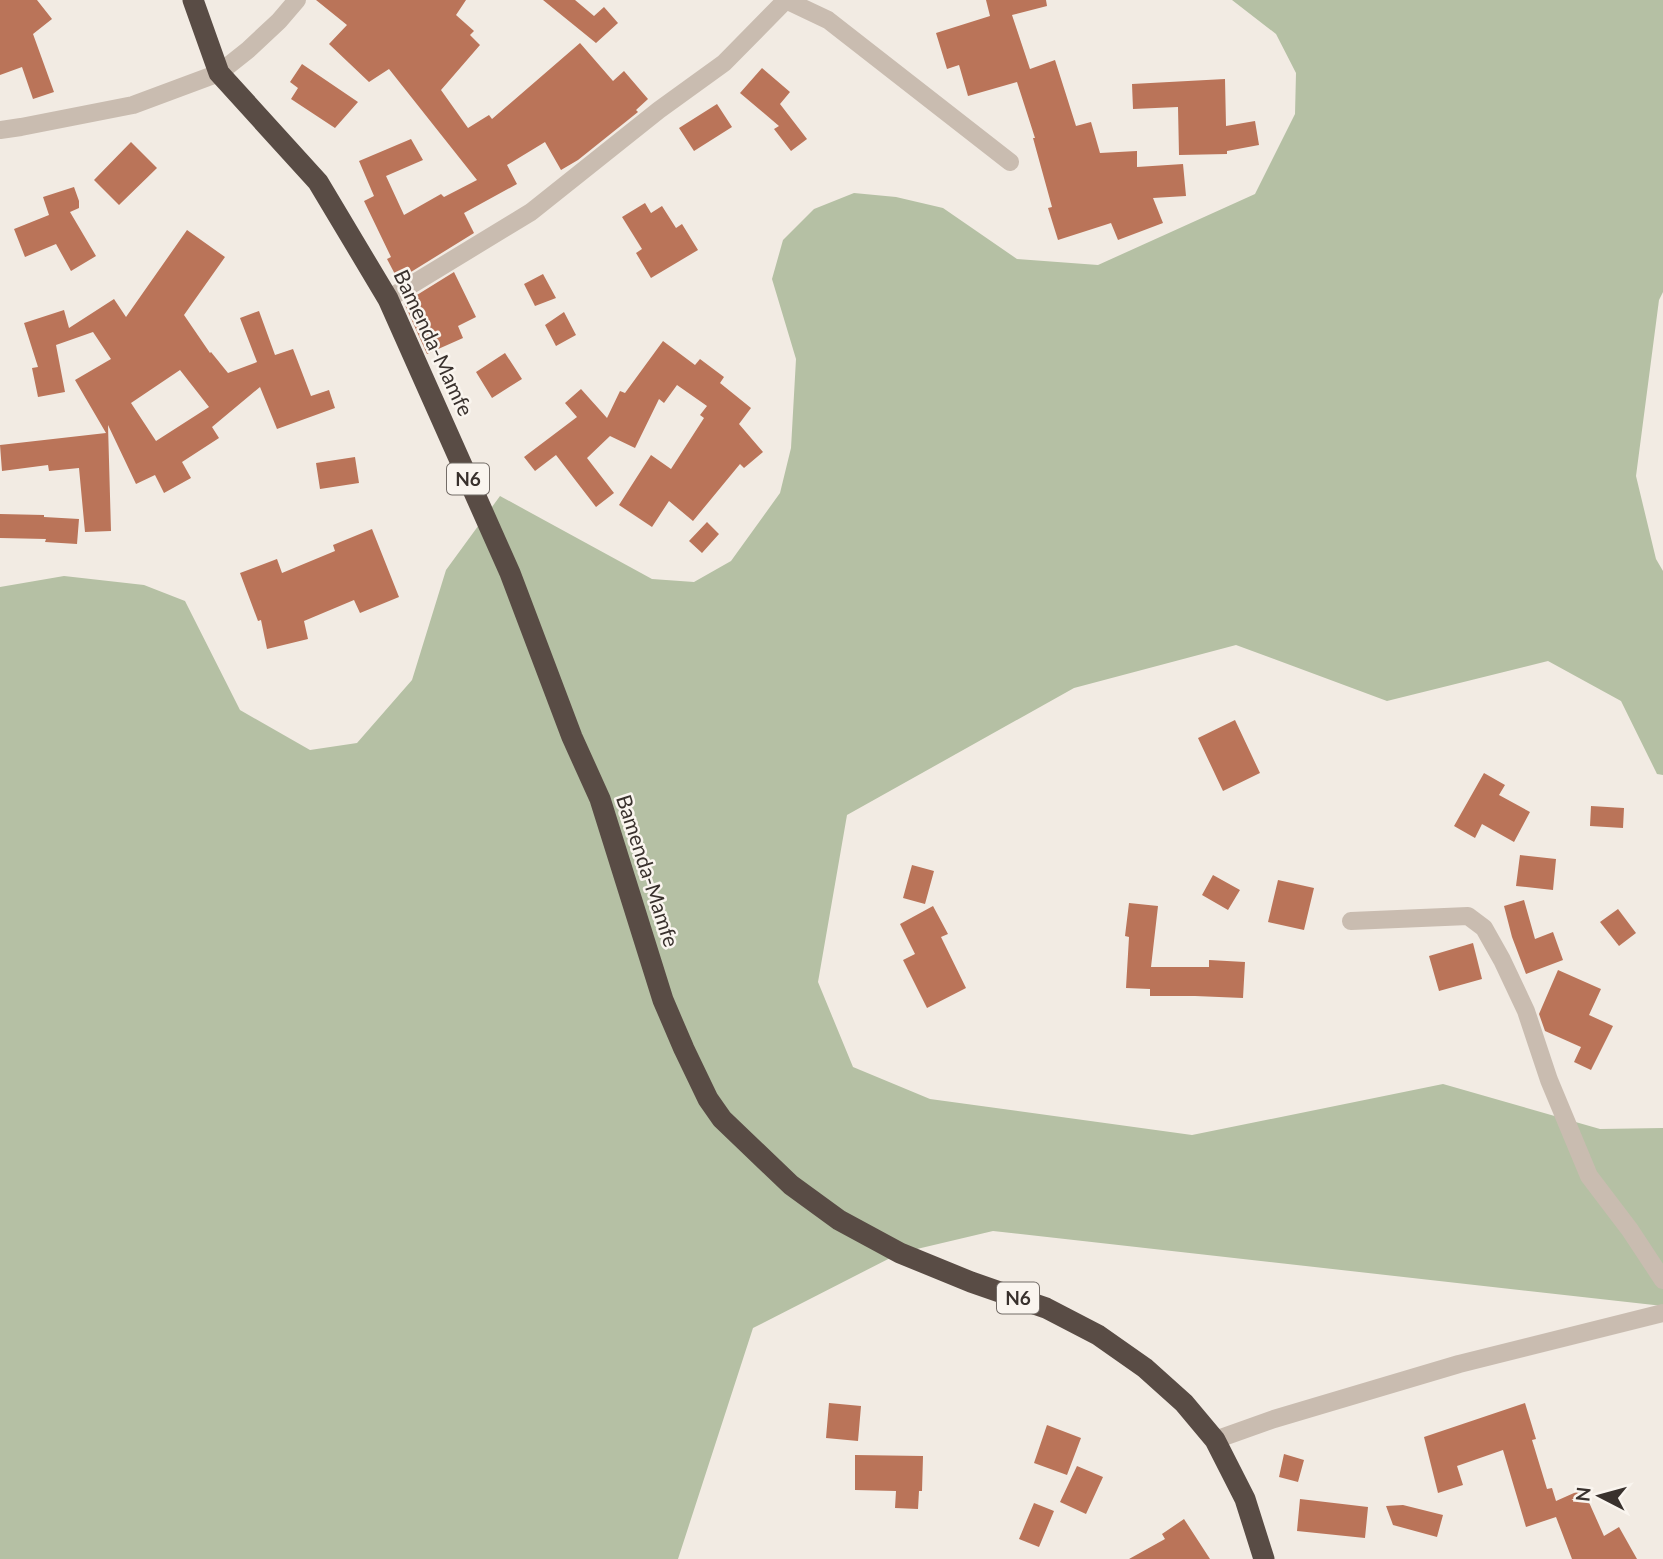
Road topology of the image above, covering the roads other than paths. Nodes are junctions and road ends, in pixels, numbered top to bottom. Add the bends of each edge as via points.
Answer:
1 (193, 0) edge
2 (297, 0) edge
3 (786, 0) edge
4 (219, 73) junction
5 (0, 130) edge
6 (1010, 162) dead end
7 (388, 299) junction
8 (1351, 921) dead end
9 (1663, 1280) edge
10 (1663, 1313) edge
11 (1214, 1440) junction
12 (1264, 1559) edge

1 - 4 highway, Bamenda-Mamfe / N6
2 - 4 street
3 - 6 street via 828,20
3 - 7 street via 724,63 531,212
4 - 5 street via 133,105
4 - 7 highway, Bamenda-Mamfe / N6 via 318,182
7 - 11 highway, Bamenda-Mamfe / N6 via 510,573 600,799 663,1000 708,1099 722,1119 782,1177 839,1220 900,1253 1046,1308 1098,1335 1165,1385
8 - 9 street via 1468,916 1484,928 1526,1011 1588,1176
10 - 11 street via 1459,1364
11 - 12 highway, Bamenda-Mamfe / N6 via 1245,1499

